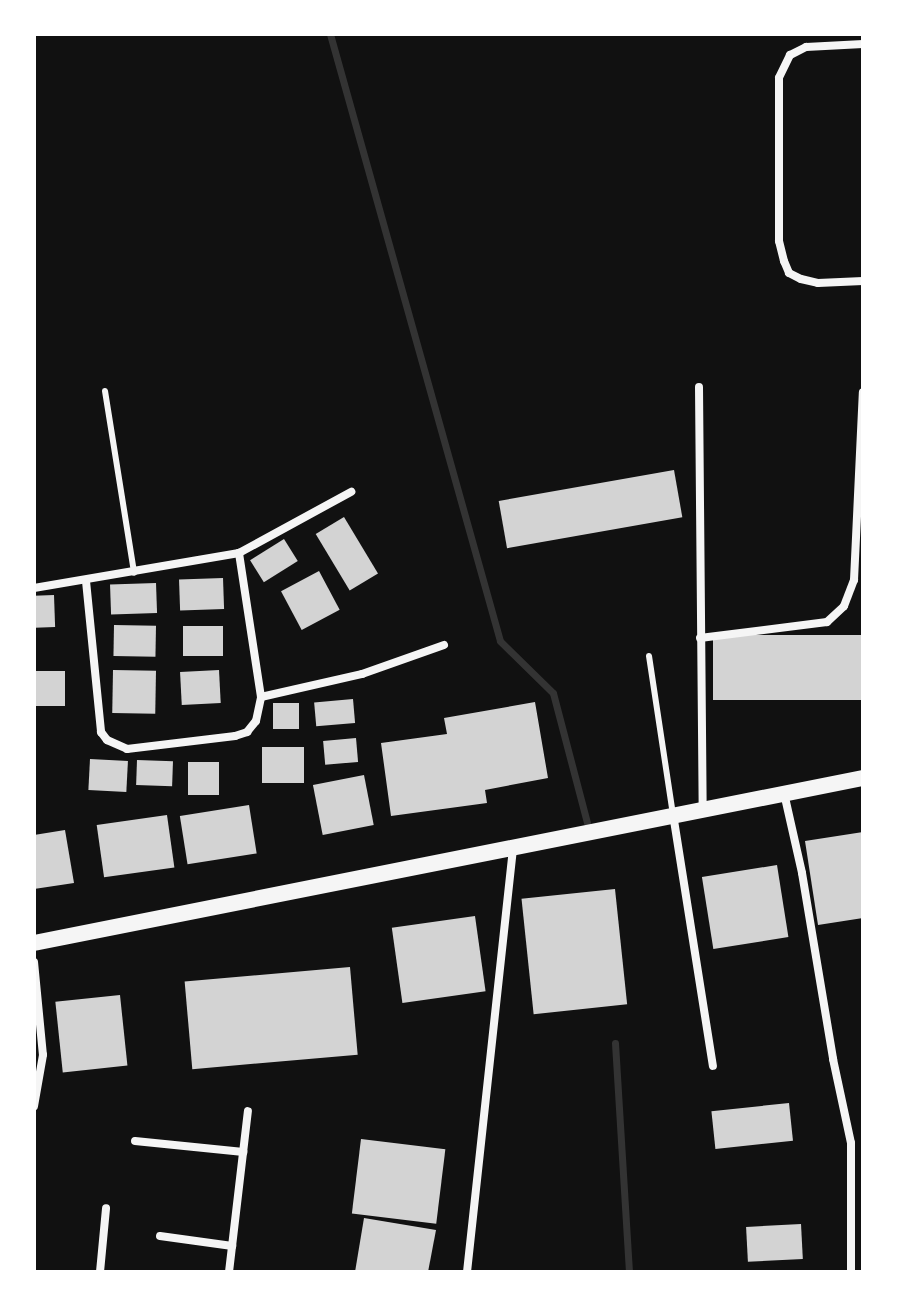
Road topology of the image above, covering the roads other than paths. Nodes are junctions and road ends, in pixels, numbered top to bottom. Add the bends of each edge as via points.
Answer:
1 (863, 44) edge
2 (863, 281) edge
3 (699, 387) dead end
4 (105, 391) dead end
5 (863, 392) edge
6 (351, 492) dead end
7 (239, 553) junction
8 (134, 573) junction
9 (86, 581) junction
10 (34, 588) edge
11 (700, 638) junction
12 (444, 645) dead end
13 (649, 656) dead end
14 (261, 697) junction
15 (863, 778) edge
16 (784, 793) junction
17 (703, 809) junction
18 (673, 814) junction
19 (513, 850) junction
20 (34, 943) edge
21 (34, 962) edge
22 (713, 1066) dead end
23 (34, 1106) edge
24 (248, 1111) dead end
25 (135, 1141) dead end
26 (243, 1152) junction
27 (106, 1208) dead end
28 (160, 1236) dead end
29 (232, 1246) junction
30 (100, 1272) edge
31 (229, 1272) edge
32 (467, 1272) edge
33 (851, 1272) edge

1 - 2 street via 806,47 784,64 779,78 779,241 789,273 801,279
3 - 11 street
4 - 8 lane
5 - 11 street via 854,580 844,606 827,622
6 - 7 street
7 - 8 street
7 - 14 street
8 - 9 street
9 - 10 street
9 - 14 street via 101,732 116,747 247,732 256,721
11 - 17 street
12 - 14 street via 362,674
13 - 18 lane
15 - 16 main road
16 - 17 main road
16 - 33 street via 851,1143
17 - 18 main road
18 - 19 main road
18 - 22 street
19 - 20 main road
19 - 32 street
21 - 23 street via 43,1055
24 - 26 street
25 - 26 street
26 - 29 street
27 - 30 street
28 - 29 street
29 - 31 street

